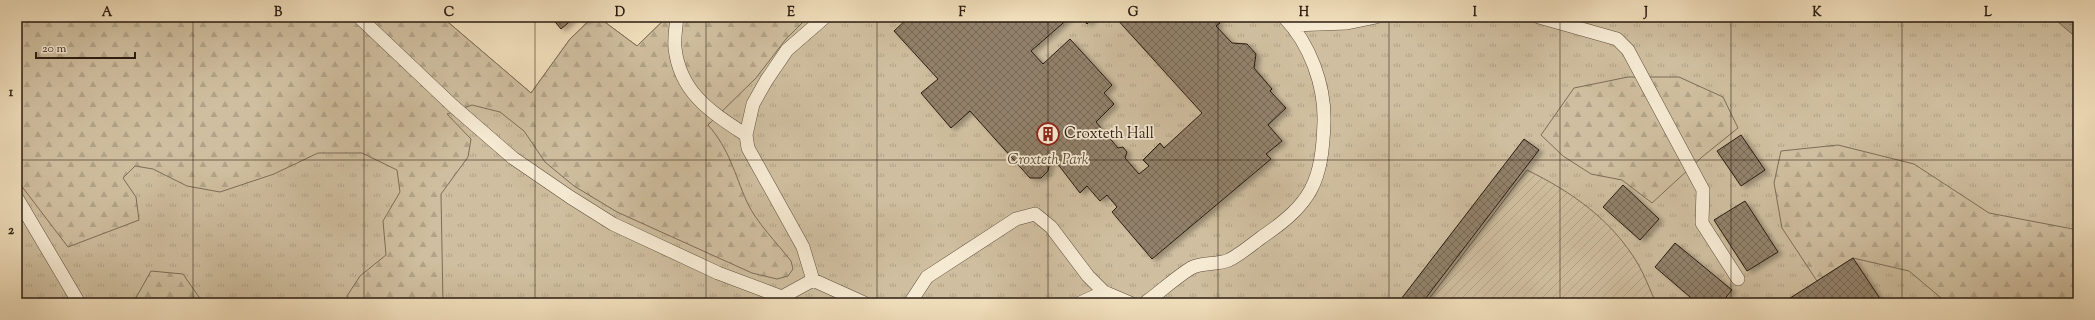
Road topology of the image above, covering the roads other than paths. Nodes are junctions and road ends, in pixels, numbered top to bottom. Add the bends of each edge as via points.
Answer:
1 (359, 17) edge
2 (677, 17) edge
3 (825, 17) edge
4 (1376, 17) edge
5 (1539, 17) edge
6 (1288, 21) edge
7 (746, 135) junction
8 (17, 198) edge
9 (1738, 279) dead end
10 (813, 280) junction
11 (1104, 292) junction
12 (80, 303) edge
13 (864, 303) edge
14 (910, 303) edge
15 (1080, 303) edge
16 (1130, 303) edge
17 (1145, 303) edge

1 - 10 lane via 453,106 513,158 613,224 718,273 782,297
2 - 7 lane via 675,47 683,78 706,108
3 - 7 lane via 787,50 778,62 753,104
4 - 6 lane via 1347,23
5 - 9 lane via 1617,39 1628,50 1703,190 1702,223
6 - 17 lane via 1307,51 1320,81 1324,112 1320,169 1310,194 1285,222 1228,260 1192,267
7 - 10 lane via 748,148 803,247
8 - 12 lane
10 - 13 lane
11 - 14 lane via 1088,276 1051,228 1035,214 1016,219 927,277
11 - 15 lane
11 - 16 lane

